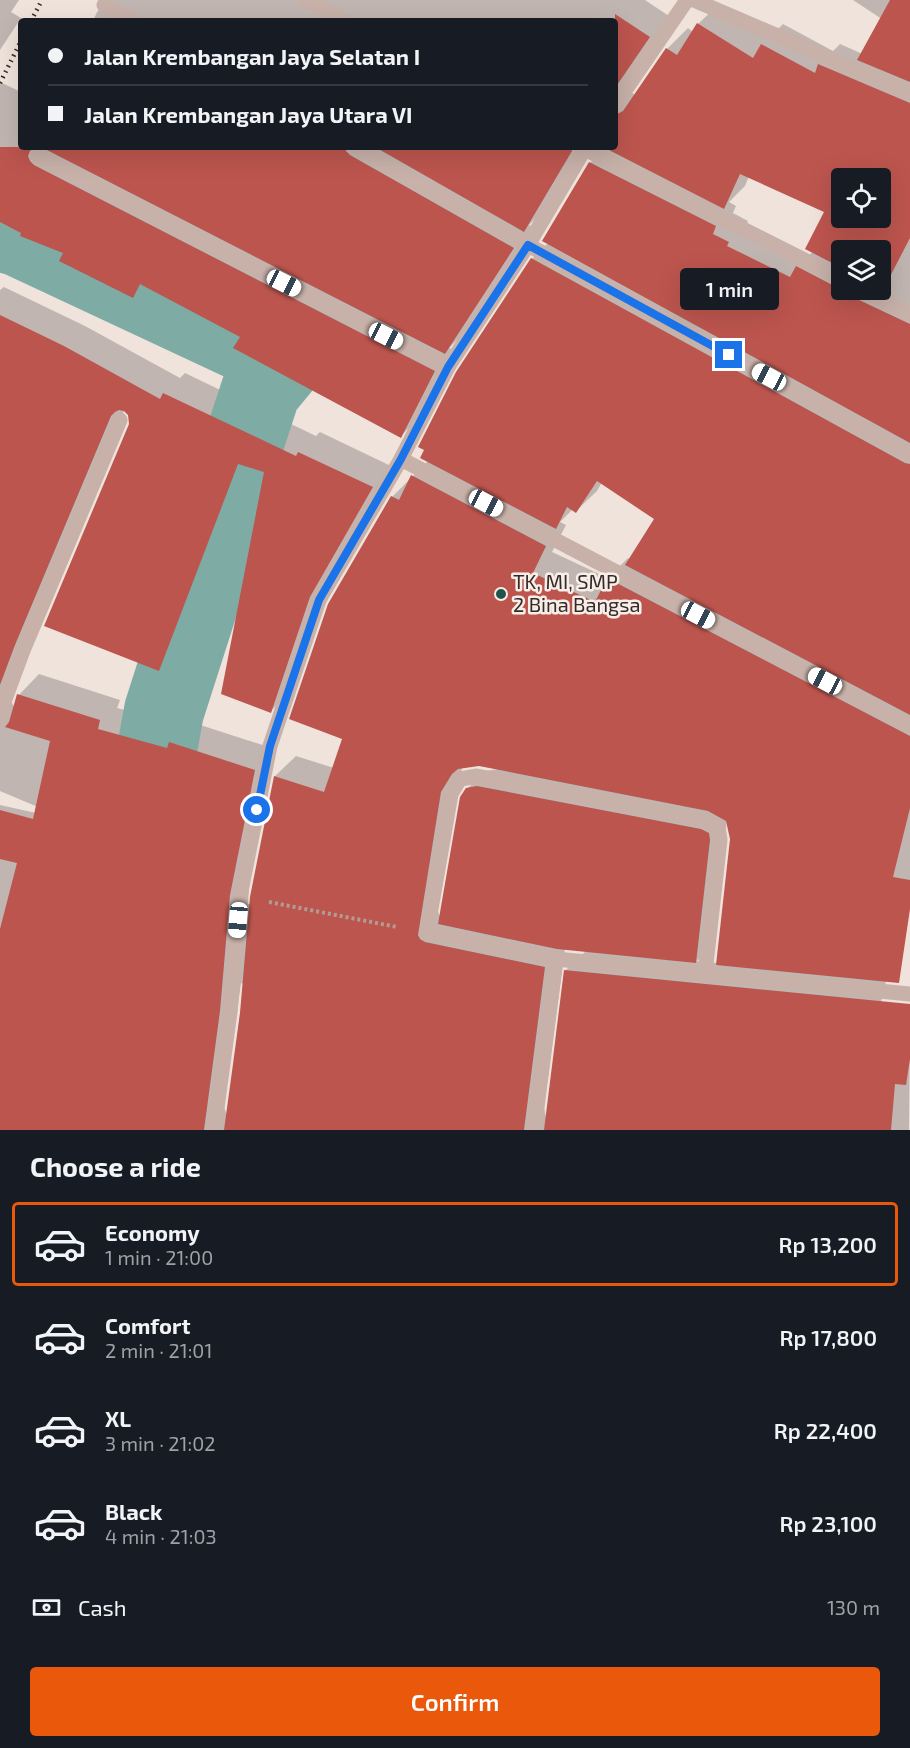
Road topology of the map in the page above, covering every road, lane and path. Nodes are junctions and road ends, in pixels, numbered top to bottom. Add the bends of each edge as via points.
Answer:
1 (306, 0) edge
2 (687, 0) edge
3 (694, 0) edge
4 (104, 5) dead end
5 (128, 18) edge
6 (339, 18) edge
7 (910, 93) edge
8 (618, 101) edge
9 (360, 150) edge
10 (583, 150) edge
11 (588, 150) edge
12 (39, 156) dead end
13 (528, 245) junction
14 (831, 273) edge
15 (881, 300) edge
16 (910, 314) edge
17 (448, 367) junction
18 (120, 420) dead end
19 (910, 454) edge
20 (401, 459) junction
21 (0, 719) edge
22 (910, 726) edge
23 (240, 896) junction
24 (428, 932) junction
25 (556, 959) junction
26 (705, 973) junction
27 (910, 994) edge
28 (214, 1130) edge
29 (534, 1130) edge

1 - 6 street
2 - 8 street
3 - 7 street
4 - 5 street
9 - 13 street
10 - 13 street
11 - 14 street
12 - 17 street
13 - 17 street
13 - 19 street
15 - 16 street
17 - 20 street
18 - 21 street via 24,648
20 - 22 street
20 - 23 street via 319,600 270,746
23 - 24 path
23 - 28 street
24 - 25 street
24 - 26 street via 451,794 460,779 477,776 704,820 718,827 720,840
25 - 26 street
25 - 29 street
26 - 27 street

